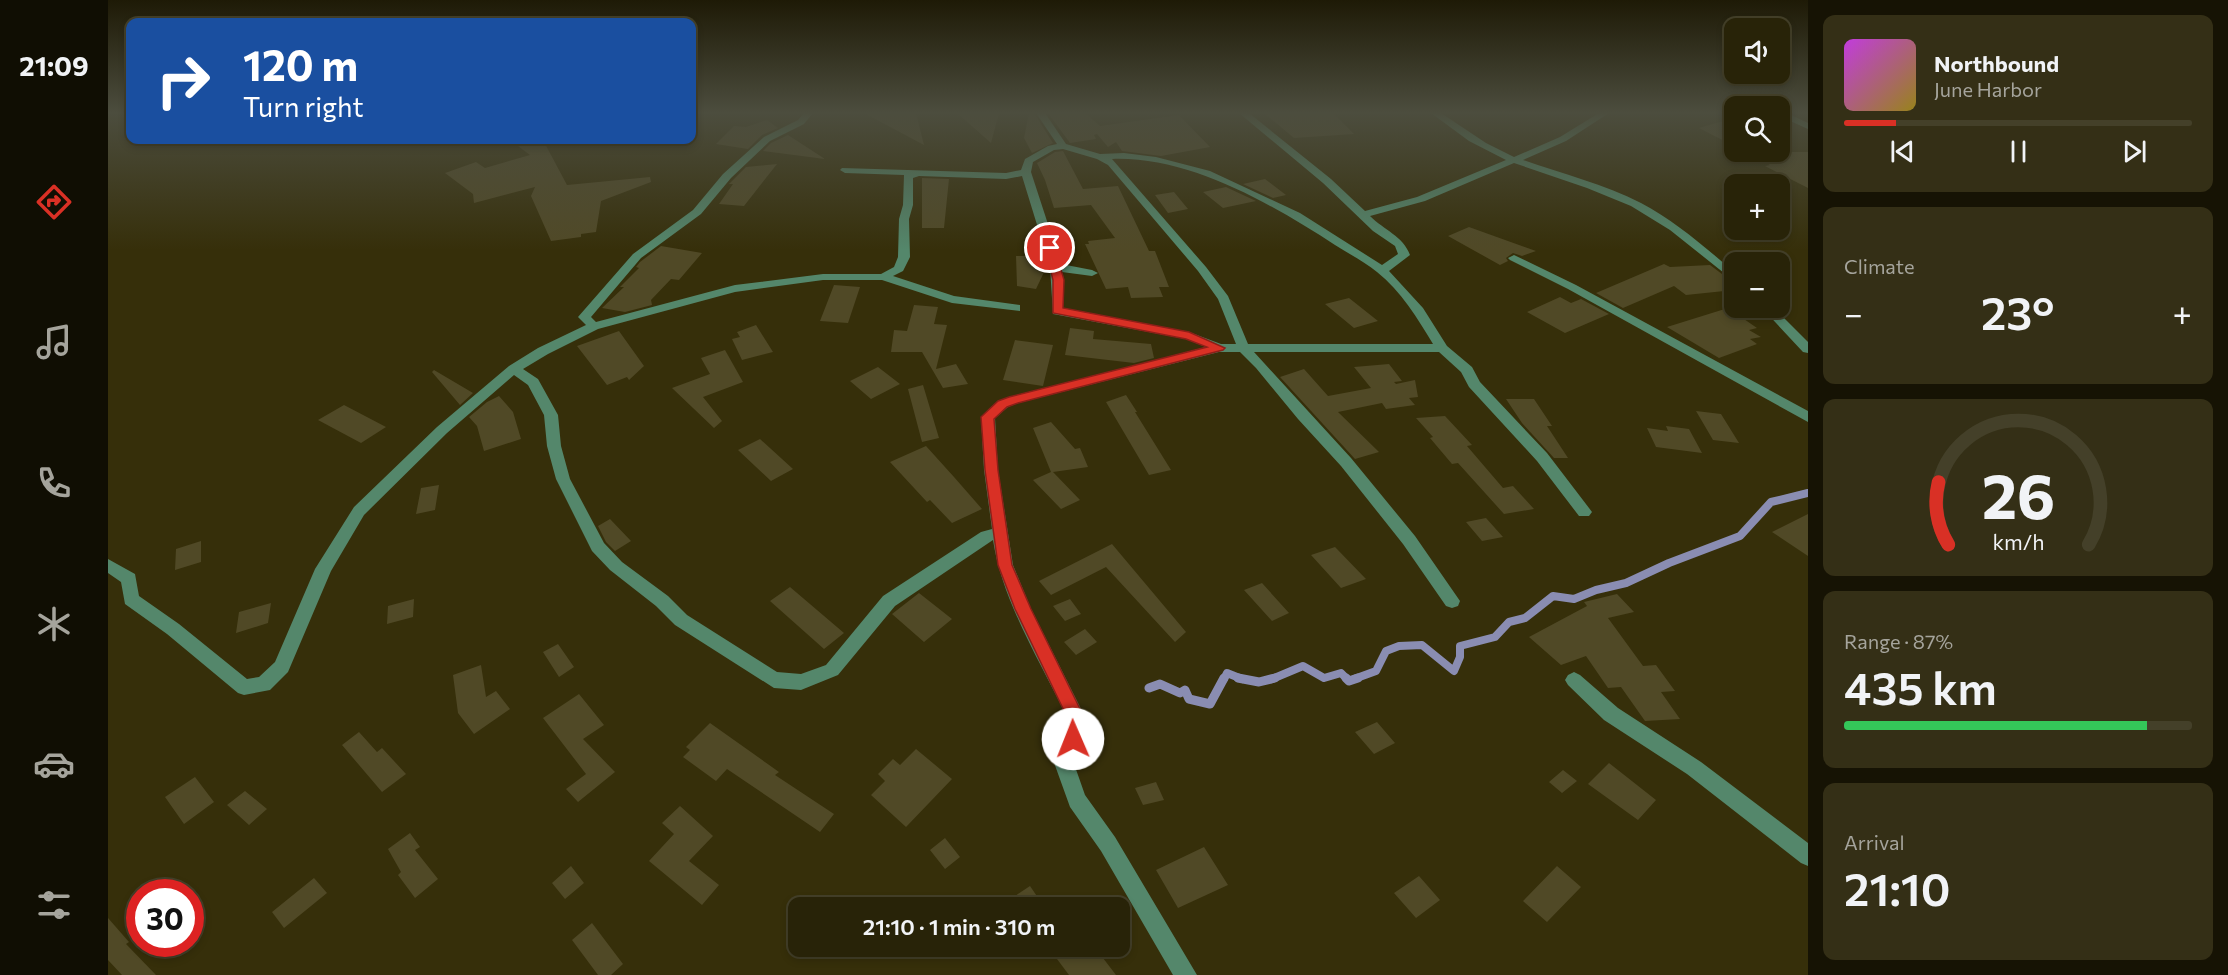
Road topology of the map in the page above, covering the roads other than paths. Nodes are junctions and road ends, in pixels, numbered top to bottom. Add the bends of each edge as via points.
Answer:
1 (746, 158) edge
2 (1033, 158) edge
3 (1103, 158) edge
4 (1144, 158) edge
5 (1299, 158) edge
6 (1510, 158) edge
7 (1517, 158) edge
8 (1513, 160) junction
9 (845, 170) dead end
10 (1026, 172) junction
11 (915, 174) junction
12 (1364, 215) junction
13 (1514, 258) dead end
14 (1056, 267) junction
15 (1382, 270) junction
16 (1724, 270) edge
17 (1092, 273) dead end
18 (883, 277) junction
19 (1016, 308) dead end
20 (1778, 318) edge
21 (594, 326) junction
22 (1219, 348) junction
23 (1442, 348) junction
24 (1244, 349) junction
25 (1808, 349) edge
26 (514, 369) junction
27 (1808, 417) edge
28 (1584, 512) dead end
29 (1001, 532) junction
30 (108, 565) edge
31 (1452, 601) dead end
32 (1574, 680) dead end
33 (1808, 856) edge
34 (1186, 975) edge

1 - 21 street via 697,212 637,256 584,317
2 - 10 street
3 - 24 street via 1111,163 1202,269 1224,299
4 - 15 street via 1207,173 1296,215
5 - 12 street
6 - 8 street
7 - 8 street
8 - 12 street via 1421,198
8 - 16 street via 1585,184 1645,210 1668,223
9 - 11 street
10 - 11 street via 1006,176
10 - 14 street
11 - 18 street via 908,177 904,257 899,269
12 - 15 street via 1400,244 1404,255
13 - 27 street
14 - 17 street
14 - 22 street via 1057,310 1189,336
15 - 23 street via 1419,311
18 - 19 street via 952,299
18 - 21 street via 823,277 735,289
20 - 25 street
21 - 26 street
22 - 24 street
22 - 29 street via 1003,404 987,417
23 - 24 street
23 - 28 street via 1467,370 1474,384 1542,457
24 - 31 street via 1346,462 1410,540
26 - 29 street via 533,382 552,415 554,446 563,479 598,548 681,620 774,680 801,682 831,670 889,601 987,536
26 - 30 street via 441,430 359,511 322,568 282,667 264,684 244,687 131,599 129,579
29 - 34 street via 1005,565 1012,583 1077,719 1073,739 1062,757 1077,800 1108,844
32 - 33 street via 1611,714 1694,768

